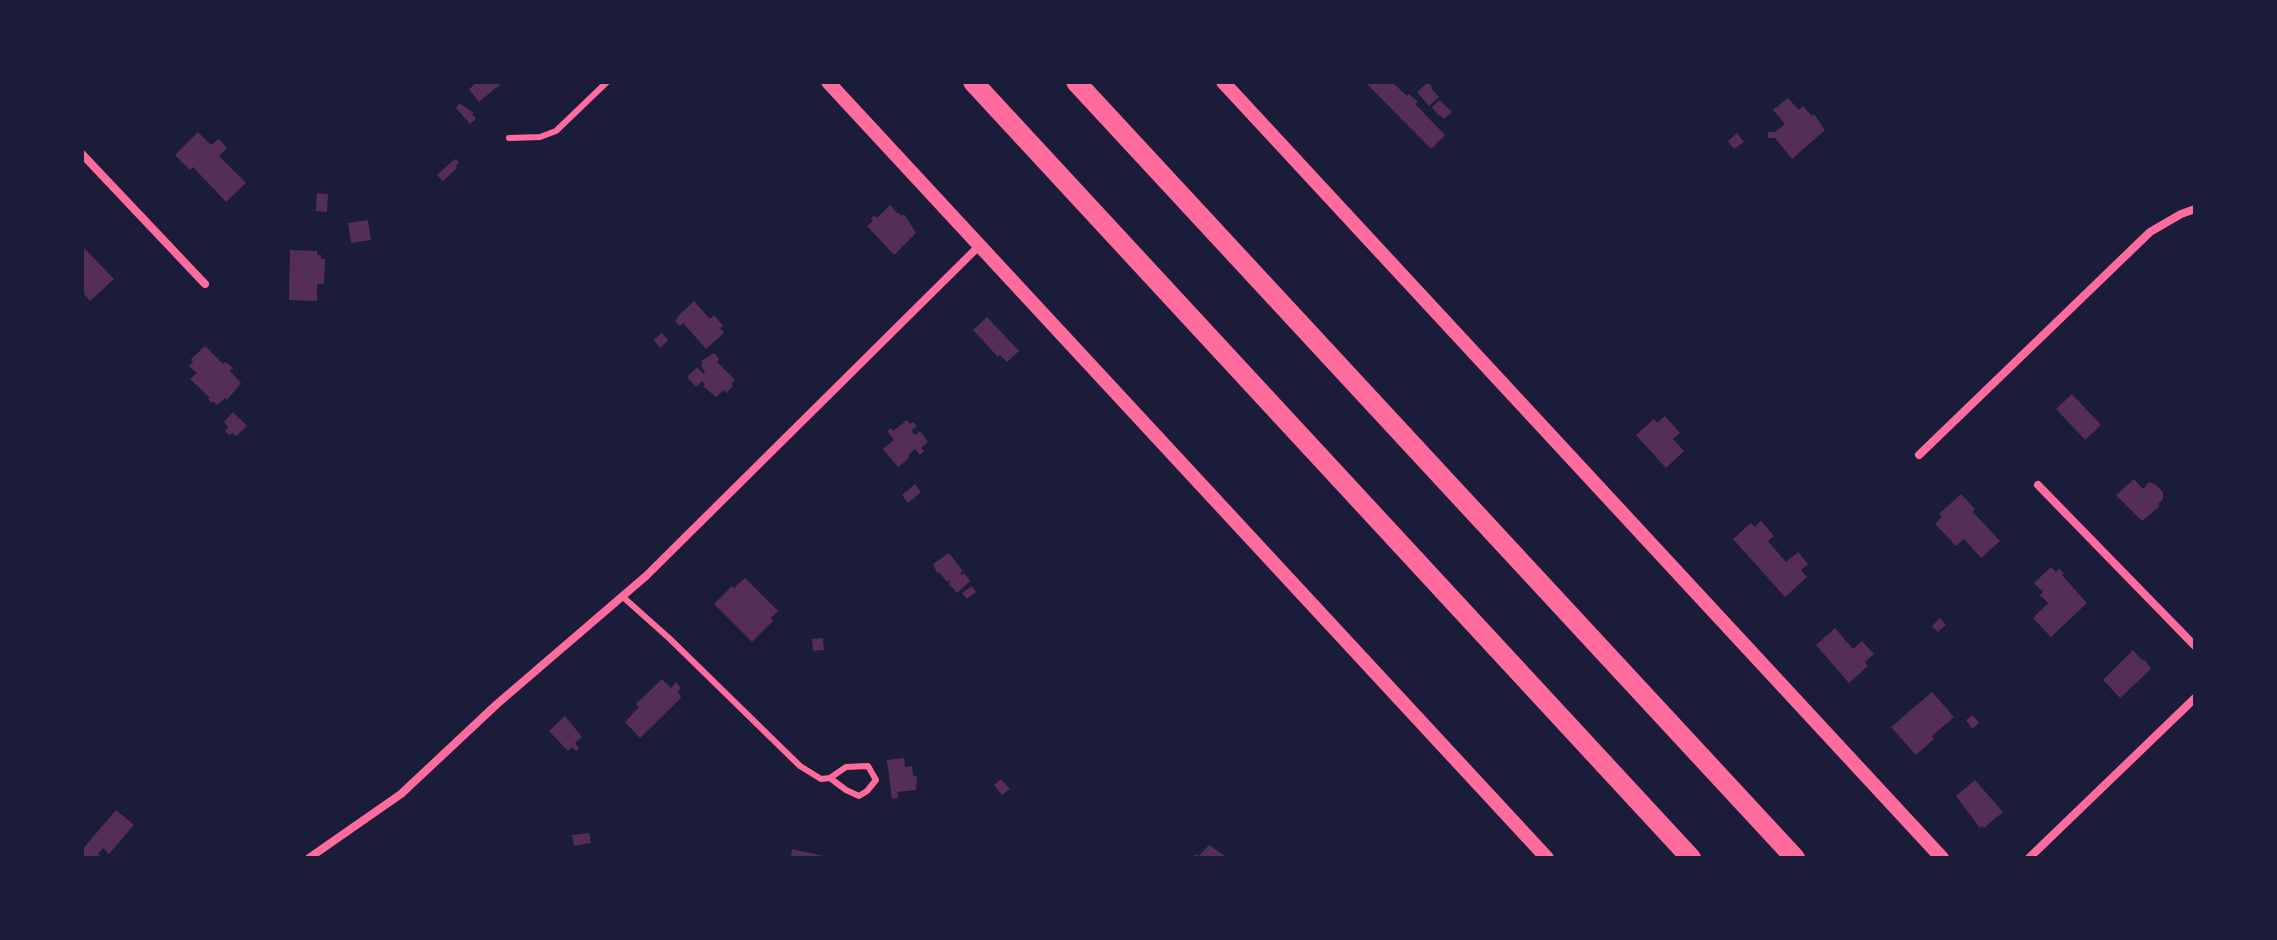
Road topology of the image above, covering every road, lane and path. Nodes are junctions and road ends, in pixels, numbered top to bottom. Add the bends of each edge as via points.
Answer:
1 (607, 82) edge
2 (828, 82) edge
3 (973, 82) edge
4 (1076, 82) edge
5 (1223, 82) edge
6 (509, 138) dead end
7 (82, 154) edge
8 (2195, 209) edge
9 (979, 246) junction
10 (205, 284) dead end
11 (1919, 455) dead end
12 (2038, 485) dead end
13 (623, 597) junction
14 (2195, 646) edge
15 (2195, 698) edge
16 (830, 778) junction
17 (309, 858) edge
18 (1547, 858) edge
19 (1691, 858) edge
20 (1795, 858) edge
21 (1942, 858) edge
22 (2029, 858) edge

1 - 6 lane via 556,131
2 - 9 street
3 - 19 highway
4 - 20 highway
5 - 21 street
7 - 10 street
8 - 11 street via 2150,232
9 - 13 street
9 - 18 street
12 - 14 street
13 - 16 lane via 800,766 821,779
13 - 17 street via 401,794
15 - 22 street
16 - 16 lane via 846,767 868,766 876,780 859,796

